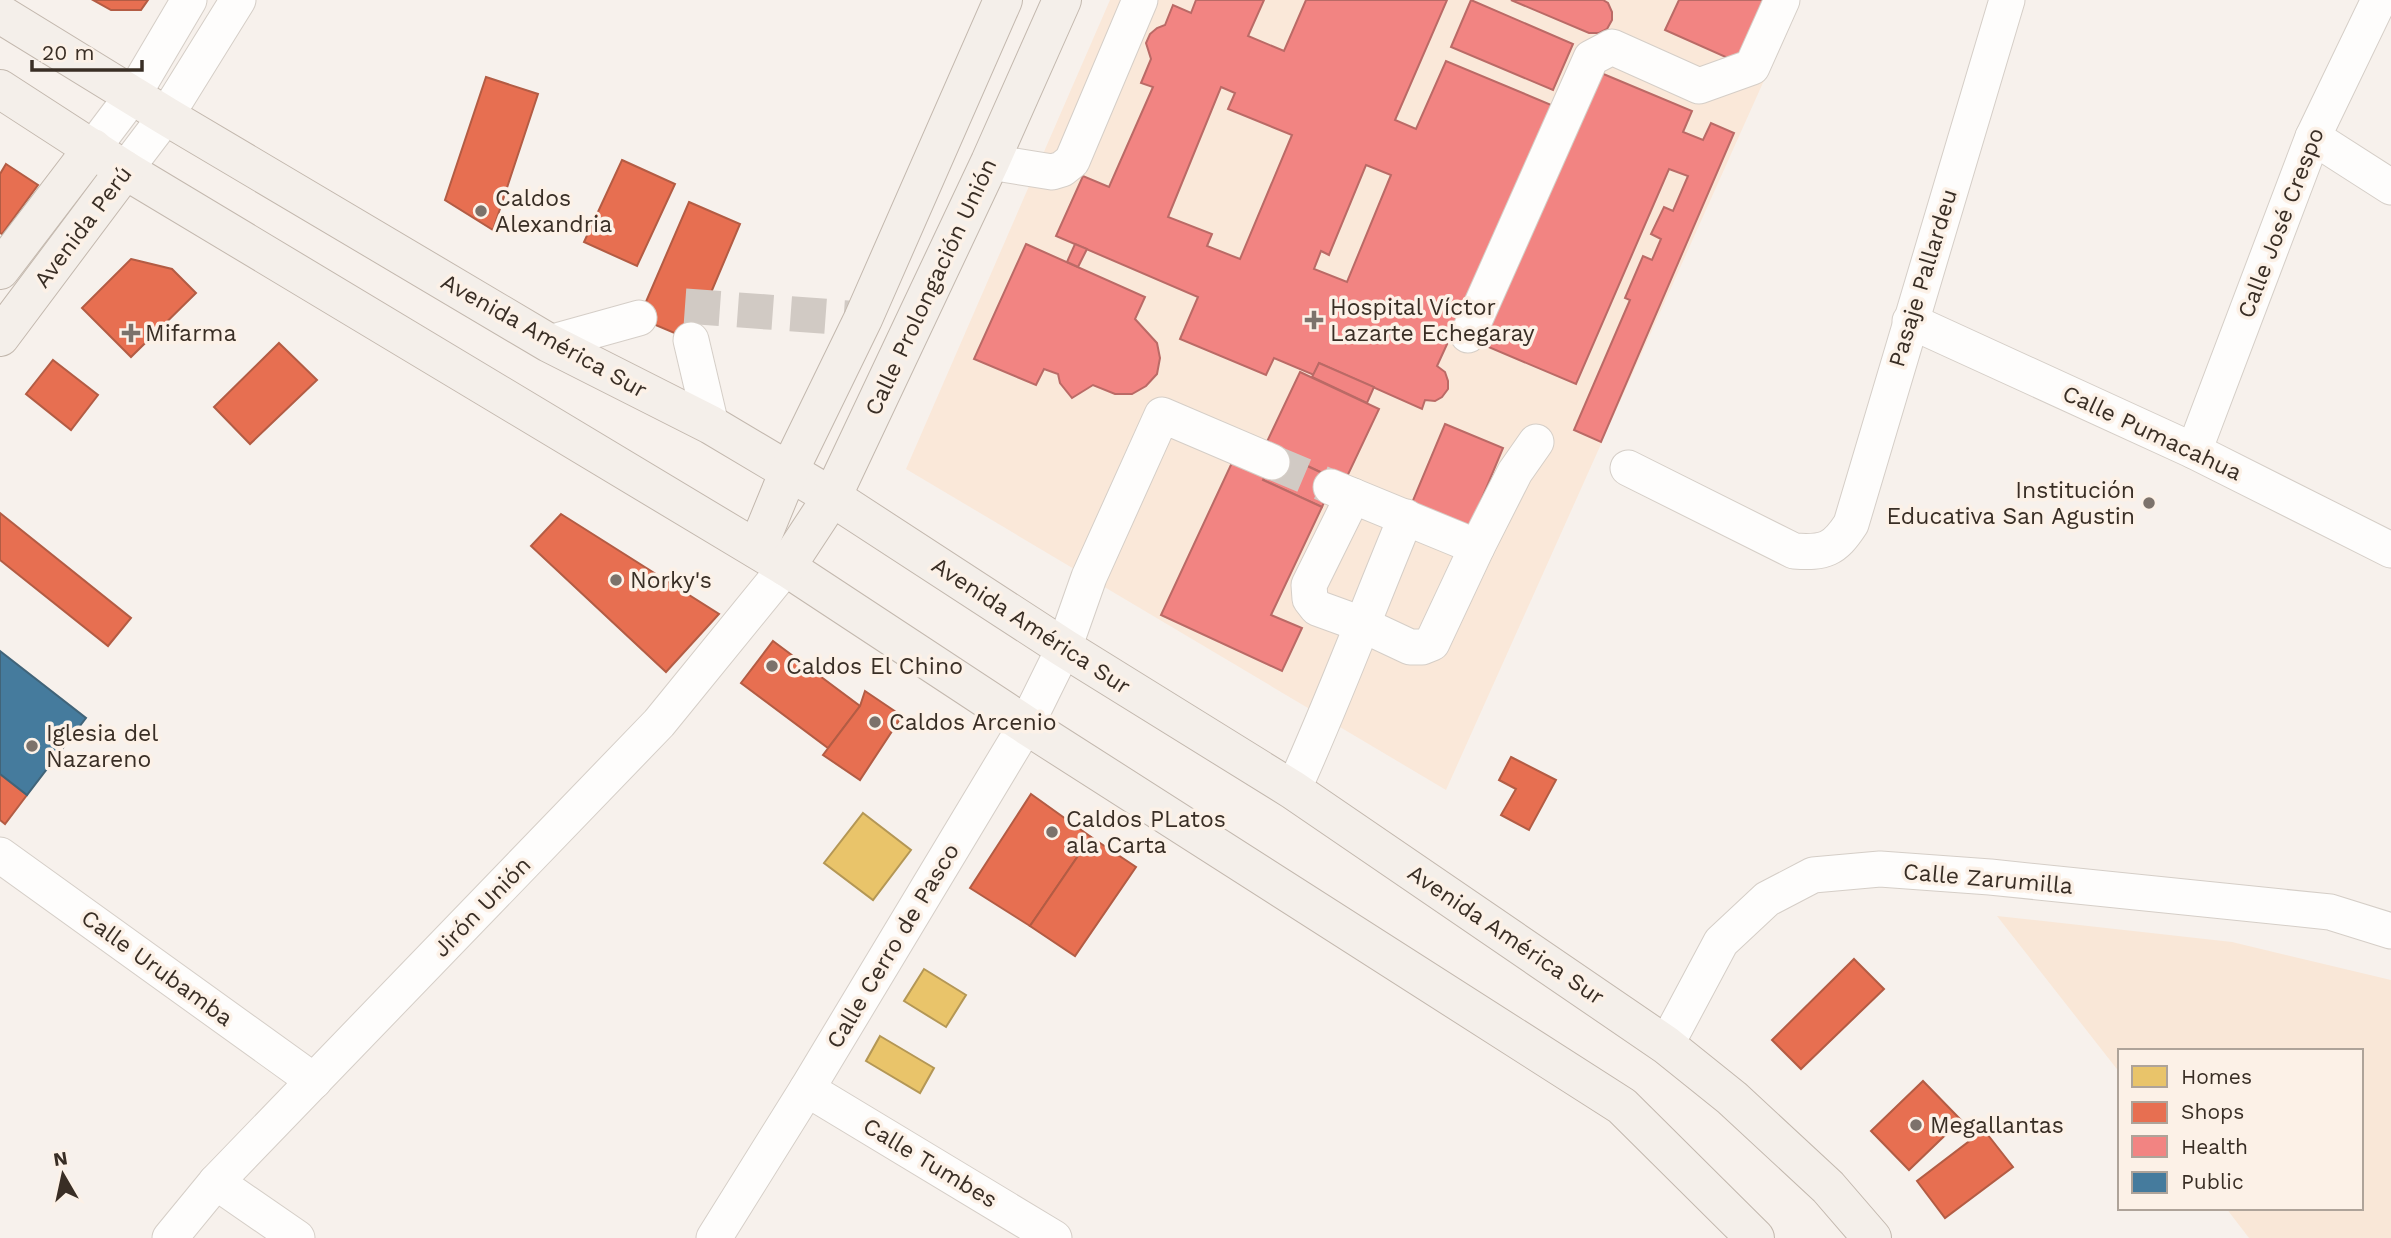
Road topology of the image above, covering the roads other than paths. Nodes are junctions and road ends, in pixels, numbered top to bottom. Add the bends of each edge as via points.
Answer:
1 (189, 0) edge
2 (238, 0) edge
3 (1003, 0) edge
4 (1062, 0) edge
5 (1139, 0) edge
6 (1782, 0) edge
7 (2007, 0) edge
8 (2379, 0) edge
9 (0, 13) edge
10 (0, 89) edge
11 (133, 95) junction
12 (166, 116) junction
13 (2313, 137) junction
14 (93, 148) junction
15 (990, 162) junction
16 (125, 170) junction
17 (2391, 187) edge
18 (0, 270) edge
19 (639, 318) dead end
20 (1910, 321) junction
21 (1468, 335) dead end
22 (0, 337) edge
23 (691, 340) dead end
24 (549, 343) junction
25 (711, 425) junction
26 (1536, 442) dead end
27 (2194, 451) junction
28 (1272, 462) tunnel mouth
29 (1628, 468) dead end
30 (789, 471) junction
31 (832, 497) junction
32 (1406, 517) junction
33 (1477, 547) junction
34 (2391, 550) edge
35 (772, 558) junction
36 (1361, 624) junction
37 (1064, 648) junction
38 (1026, 725) junction
39 (1293, 790) junction
40 (0, 855) edge
41 (2391, 931) edge
42 (1665, 1045) junction
43 (314, 1080) junction
44 (807, 1089) junction
45 (216, 1182) junction
46 (170, 1238) edge
47 (297, 1238) edge
48 (713, 1238) edge
49 (1054, 1238) edge
50 (1755, 1238) edge
51 (1871, 1238) edge

1 - 11 street, Avenida Perú
2 - 12 street, Avenida Perú
3 - 30 main road via 863,319
4 - 15 main road, Calle Prolongación Unión
5 - 15 street via 1072,161 1052,172
6 - 21 street via 1752,67 1699,86 1612,47 1591,58
7 - 20 street, Pasaje Pallardeu
8 - 13 street, Calle José Crespo
9 - 11 main road, Avenida América Sur
10 - 14 main road
11 - 12 main road, Avenida América Sur
11 - 14 street, Avenida Perú
12 - 16 street, Avenida Perú
12 - 24 main road, Avenida América Sur
13 - 17 street
13 - 27 street, Calle José Crespo
14 - 16 main road
14 - 18 main road, Avenida Perú
15 - 31 main road, Calle Prolongación Unión
16 - 22 main road, Avenida Perú
16 - 35 main road
19 - 24 street
20 - 27 street, Calle Pumacahua
20 - 29 street, Pasaje Pallardeu via 1851,524 1829,549 1794,551
23 - 25 street
24 - 25 main road, Avenida América Sur
25 - 30 main road, Avenida América Sur
26 - 33 street via 1515,472
27 - 34 street, Calle Pumacahua
28 - 37 street, Calle Cerro de Pasco via 1162,415 1089,578
30 - 31 main road, Avenida América Sur
30 - 35 main road
31 - 35 main road, Calle Prolongación Unión
31 - 37 main road, Avenida América Sur
32 - 33 street
32 - 36 street
32 - 36 street via 1342,492 1309,584 1310,599 1317,608
33 - 36 street via 1432,643 1410,647
35 - 38 main road
35 - 43 street, Jirón Unión via 659,723
36 - 39 street via 1326,719
37 - 38 street, Calle Cerro de Pasco
37 - 39 main road, Avenida América Sur
38 - 44 street, Calle Cerro de Pasco
38 - 50 main road via 1622,1106
39 - 42 main road, Avenida América Sur
40 - 43 street, Calle Urubamba
41 - 42 street, Calle Zarumilla via 2330,912 1990,877 1880,870 1812,875 1767,899 1721,942
42 - 51 main road, Avenida América Sur via 1732,1098 1828,1187
43 - 45 street, Jirón Unión
44 - 48 street, Calle Cerro de Pasco
44 - 49 street, Calle Tumbes
45 - 46 street, Jirón Unión
45 - 47 street

